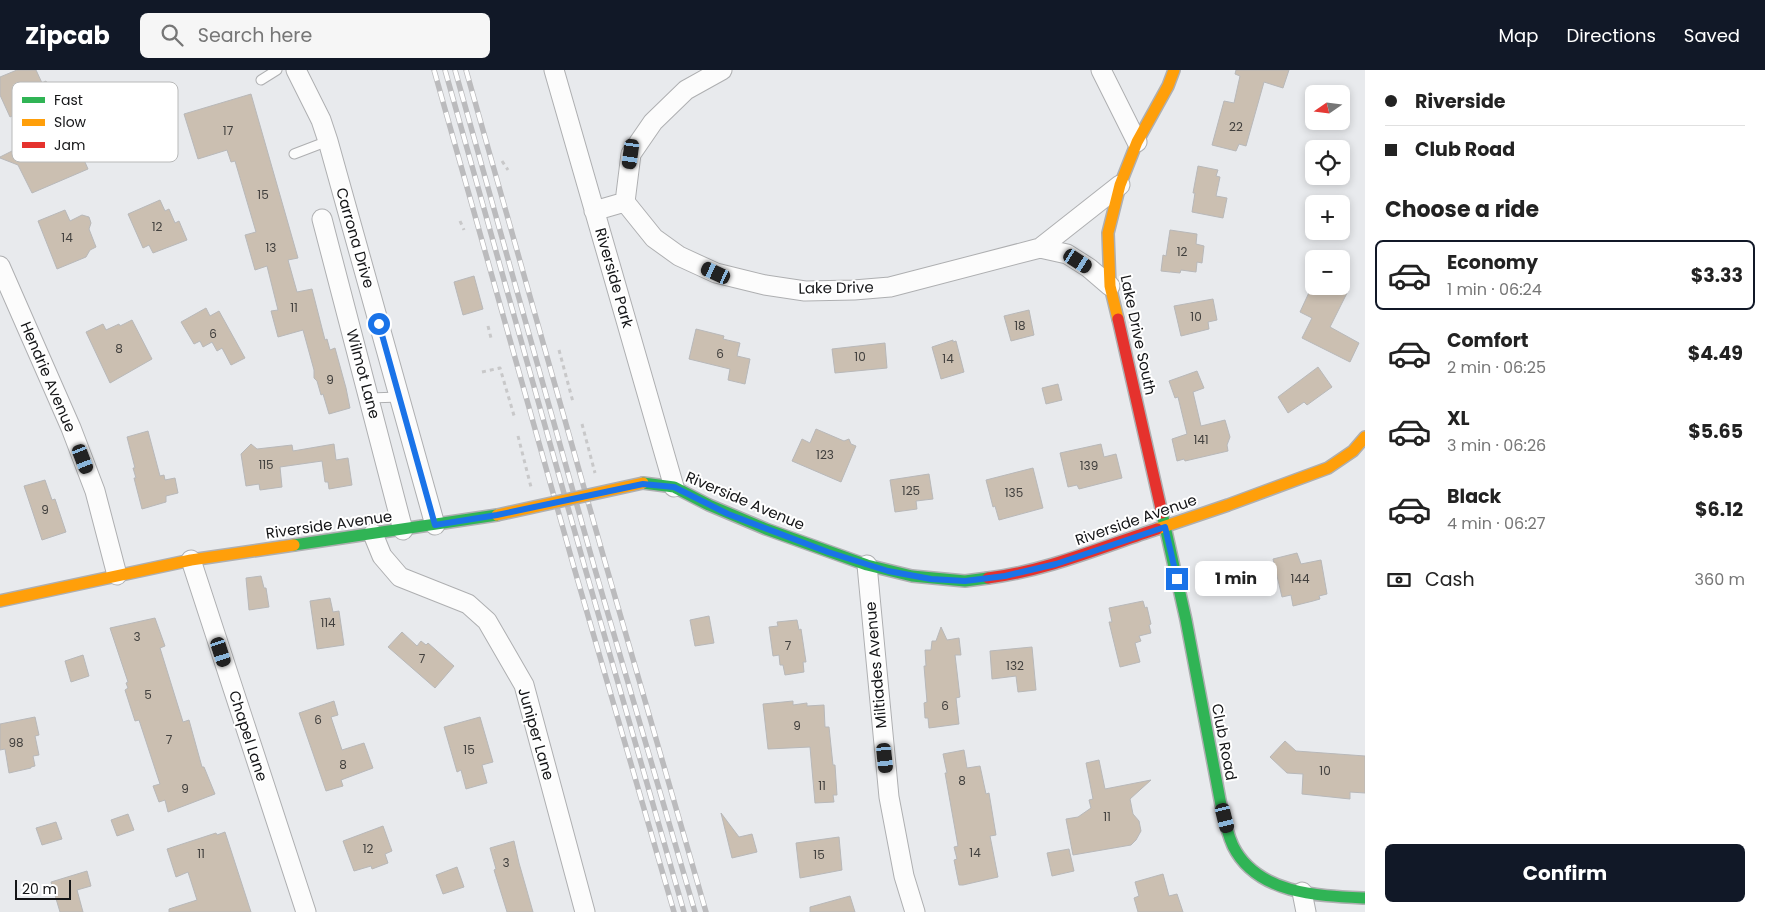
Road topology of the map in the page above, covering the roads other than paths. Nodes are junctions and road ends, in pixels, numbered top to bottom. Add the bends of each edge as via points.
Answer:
1 (277, 70) edge
2 (296, 70) edge
3 (554, 70) edge
4 (722, 70) edge
5 (1102, 70) edge
6 (1174, 70) edge
7 (261, 80) dead end
8 (328, 141) junction
9 (1137, 142) junction
10 (294, 154) dead end
11 (1120, 186) junction
12 (624, 202) junction
13 (594, 211) junction
14 (322, 218) dead end
15 (1040, 248) junction
16 (0, 266) edge
17 (1110, 286) junction
18 (400, 397) junction
19 (369, 398) junction
20 (1365, 437) edge
21 (674, 487) junction
22 (435, 525) junction
23 (1165, 527) junction
24 (404, 530) junction
25 (372, 534) junction
26 (191, 560) junction
27 (867, 565) junction
28 (117, 575) junction
29 (0, 602) edge
30 (1302, 892) junction
31 (1365, 898) edge
32 (306, 912) edge
33 (585, 912) edge
34 (915, 912) edge
35 (1306, 912) edge

1 - 7 lane
2 - 8 street, Carrona Drive
3 - 13 street, Riverside Park
4 - 12 street via 686,90 653,122 631,154
5 - 9 street
6 - 9 street, Lake Drive South
8 - 10 lane
8 - 18 street, Carrona Drive
9 - 11 street, Lake Drive South
11 - 15 street, Lake Drive
11 - 17 street, Lake Drive South via 1108,233
12 - 13 street
12 - 15 street, Lake Drive via 654,238 679,256 716,273 805,291 890,287
13 - 21 street, Riverside Park
14 - 19 street, Wilmot Lane
15 - 17 street, Lake Drive via 1067,254
16 - 28 street, Hendrie Avenue via 95,491
17 - 23 street, Lake Drive South
18 - 19 lane
18 - 22 street, Carrona Drive
19 - 24 street, Wilmot Lane
20 - 23 street, Riverside Avenue via 1328,468
21 - 22 street, Riverside Avenue, bridge via 643,484
21 - 27 street, Riverside Avenue via 766,529
22 - 24 street, Riverside Avenue
23 - 27 street, Riverside Avenue via 1056,564 982,580 931,579
23 - 30 street, Club Road via 1230,838 1252,870 1274,884
24 - 25 street, Riverside Avenue
25 - 26 street, Riverside Avenue
25 - 33 street, Juniper Lane via 382,556 400,577 468,604 487,621 524,686
26 - 28 street, Riverside Avenue
26 - 32 street, Chapel Lane
27 - 34 street, Miltiades Avenue via 889,797 904,876
28 - 29 street, Riverside Avenue
30 - 31 street, Club Road
30 - 35 street

